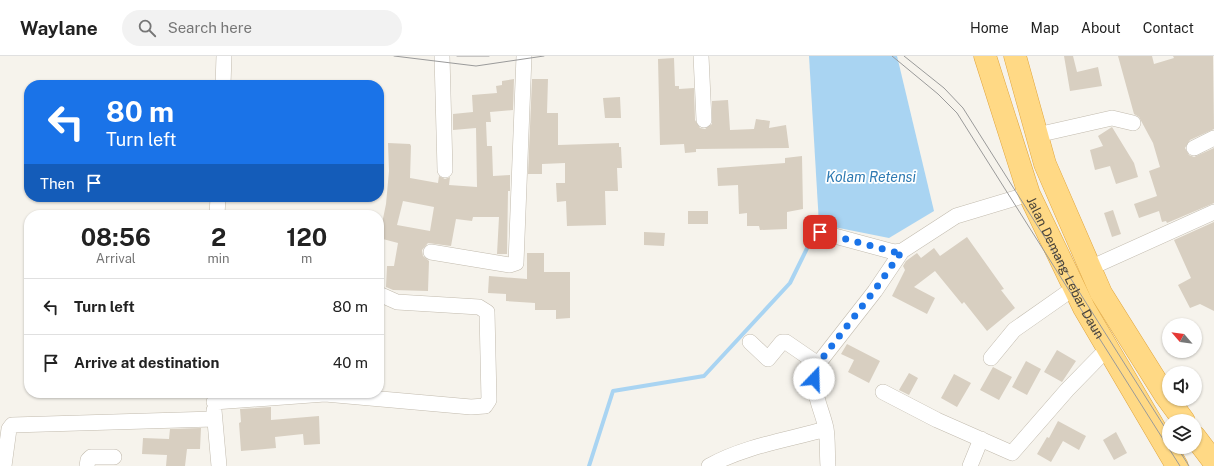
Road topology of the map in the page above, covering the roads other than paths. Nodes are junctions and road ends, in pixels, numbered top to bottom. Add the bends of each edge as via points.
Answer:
1 (224, 56) edge
2 (442, 56) edge
3 (524, 56) edge
4 (701, 56) edge
5 (984, 58) edge
6 (1017, 59) edge
7 (223, 80) edge
8 (704, 120) dead end
9 (1133, 123) dead end
10 (1037, 134) junction
11 (1214, 138) edge
12 (1194, 148) dead end
13 (445, 170) dead end
14 (1030, 194) junction
15 (1214, 212) edge
16 (820, 232) dead end
17 (902, 251) junction
18 (431, 252) dead end
19 (1090, 268) junction
20 (1074, 288) junction
21 (384, 296) edge
22 (750, 342) dead end
23 (1108, 348) junction
24 (991, 358) dead end
25 (818, 364) junction
26 (883, 392) dead end
27 (214, 398) edge
28 (370, 398) edge
29 (1179, 414) edge
30 (214, 419) junction
31 (826, 430) junction
32 (981, 439) junction
33 (1202, 446) edge
34 (114, 457) dead end
35 (1214, 462) edge
36 (4, 466) edge
37 (87, 466) edge
38 (219, 466) edge
39 (709, 466) edge
40 (828, 466) edge
41 (970, 466) edge
42 (1177, 466) edge

1 - 7 street
2 - 13 street
3 - 18 street via 516,263 510,265
4 - 8 street
5 - 14 highway, Jalan Demang Lebar Daun
6 - 10 highway, Jalan Demang Lebar Daun
9 - 10 street via 1112,118
10 - 19 highway, Jalan Demang Lebar Daun via 1045,164
11 - 12 street
14 - 17 street via 956,216
14 - 20 highway, Jalan Demang Lebar Daun
15 - 19 street
16 - 17 street via 894,252
17 - 25 street
19 - 29 highway, Jalan Demang Lebar Daun via 1105,299
20 - 23 highway, Jalan Demang Lebar Daun
20 - 24 street via 1014,330
21 - 28 street via 396,302 484,309 488,396 485,406 471,407
22 - 25 street via 768,359 782,342 786,342
23 - 32 street via 1013,452
23 - 42 highway, Jalan Demang Lebar Daun
25 - 31 street via 814,379
26 - 32 street via 936,420
27 - 30 street
30 - 36 street via 12,425 9,429
30 - 38 street
31 - 39 street via 744,450
31 - 40 street
32 - 41 street
33 - 35 highway
34 - 37 street via 91,457

